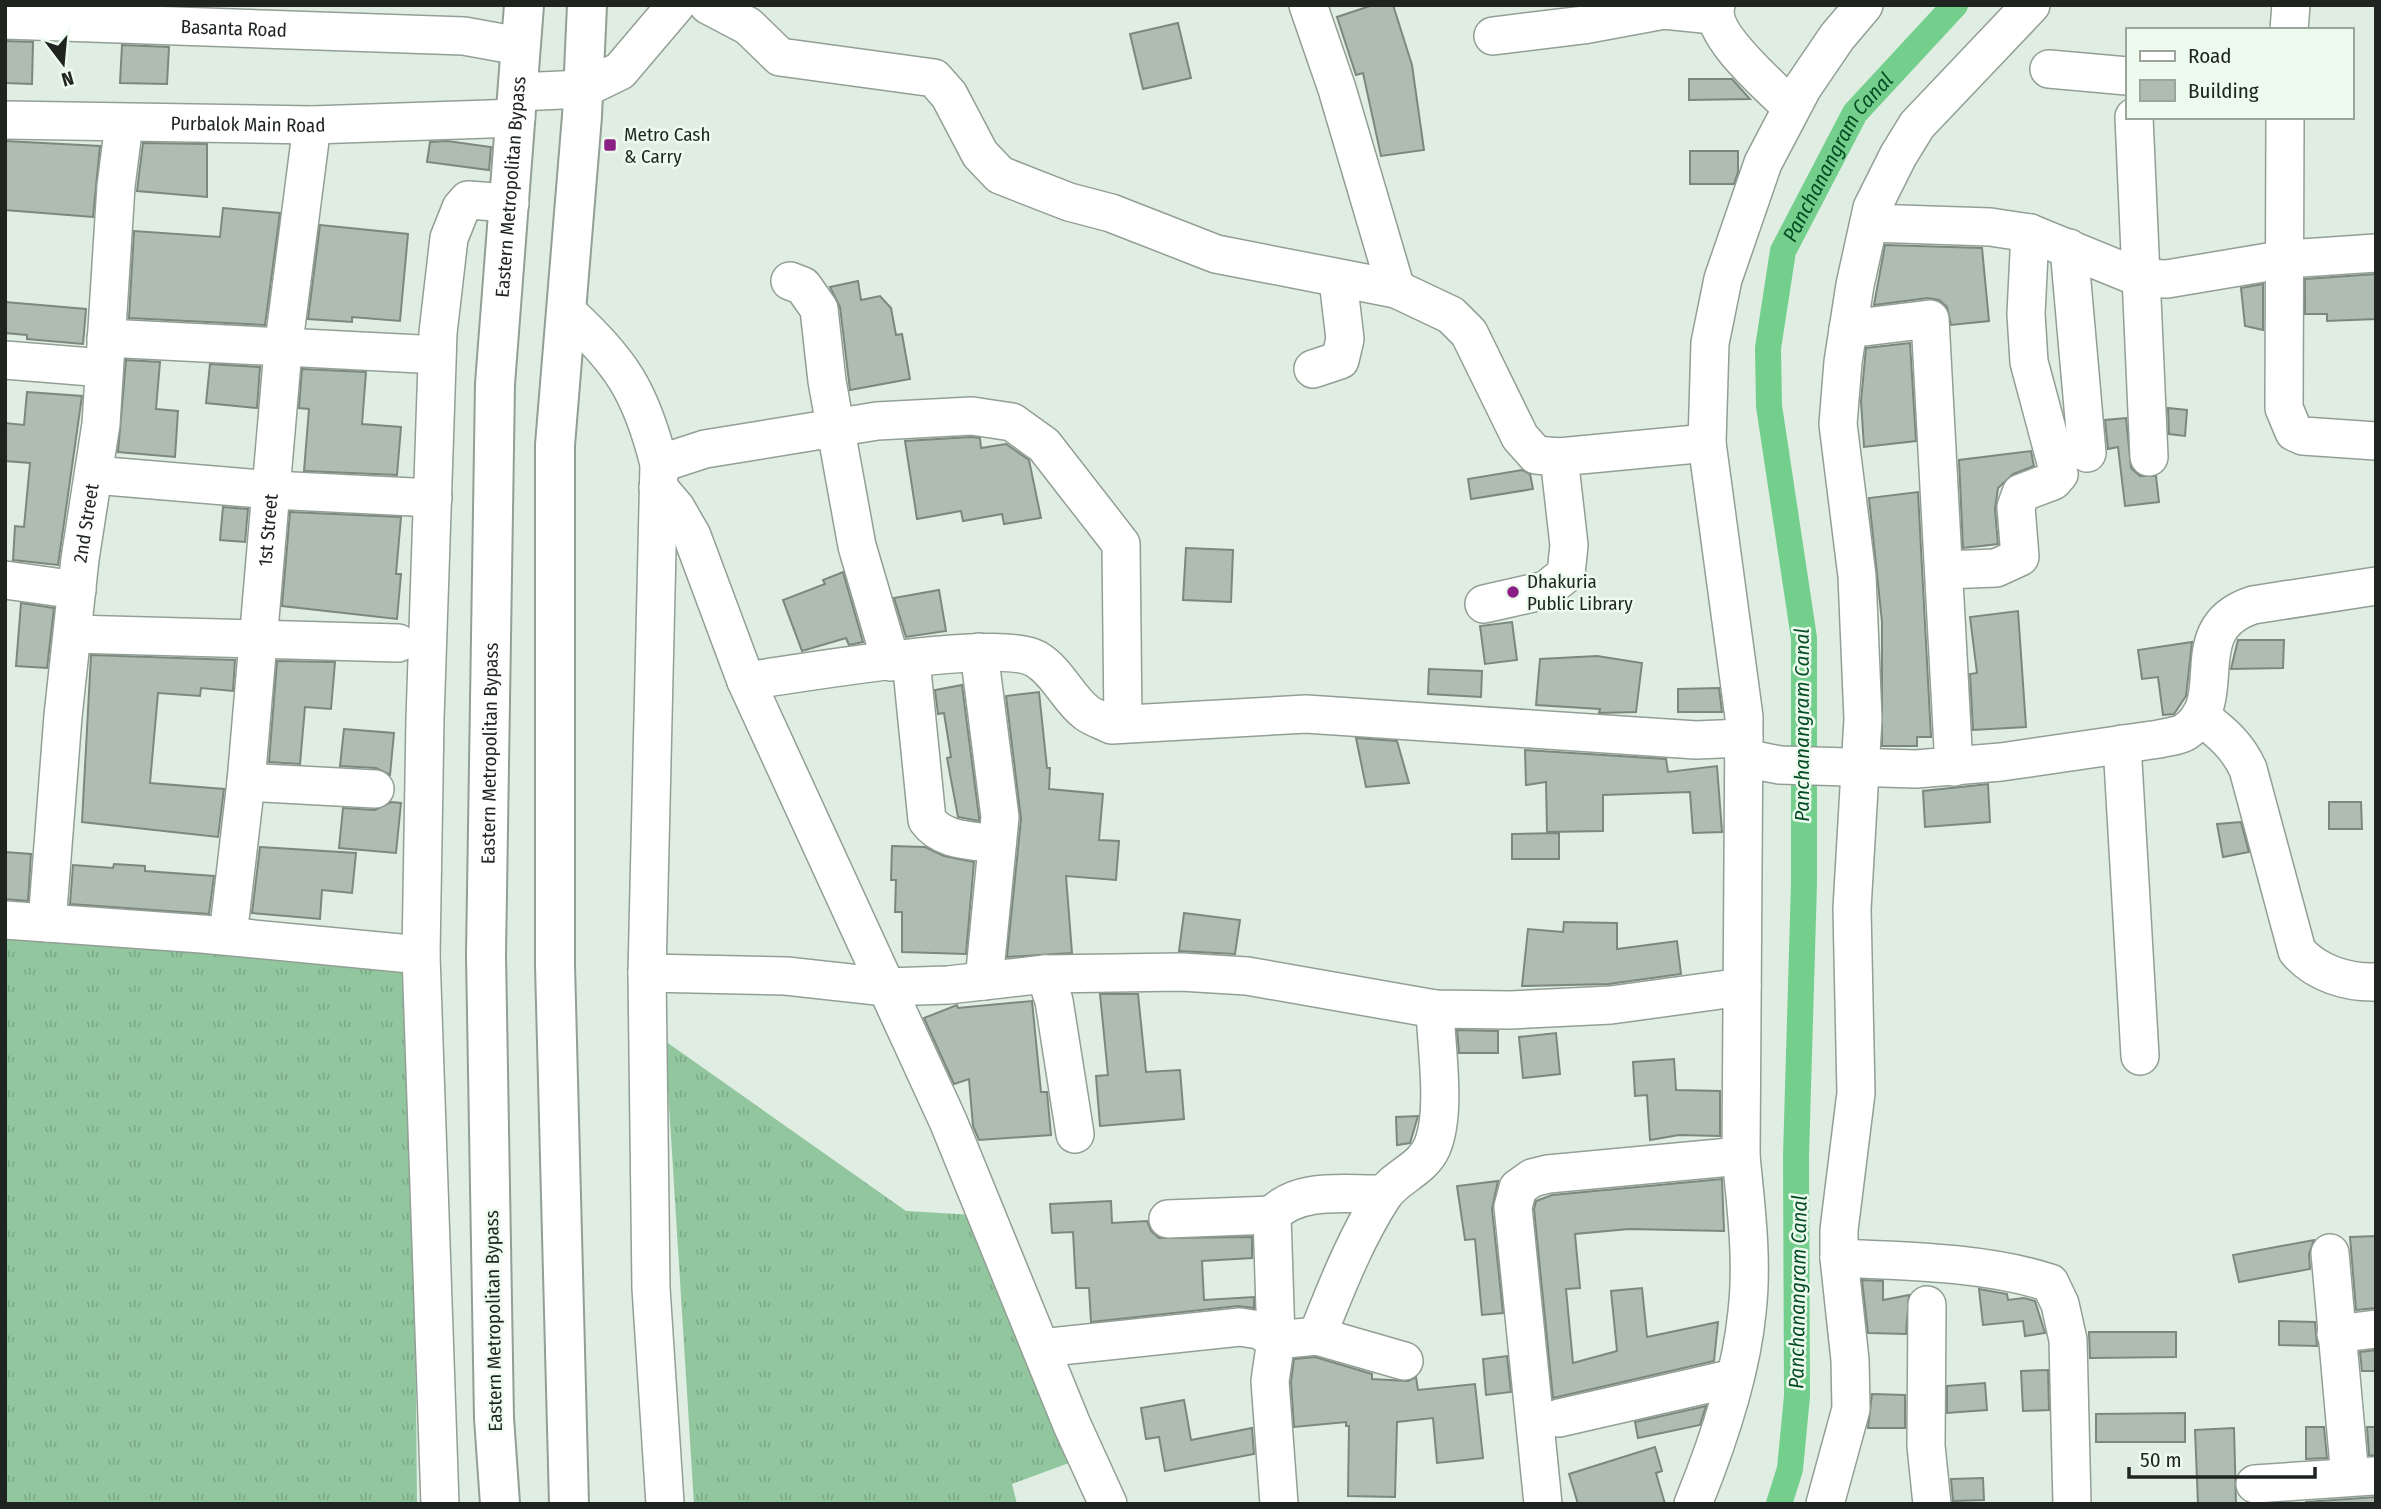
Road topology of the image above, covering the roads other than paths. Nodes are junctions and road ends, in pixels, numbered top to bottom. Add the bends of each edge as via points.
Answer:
1 (524, 5) edge
2 (587, 5) edge
3 (676, 5) edge
4 (708, 5) edge
5 (1308, 5) edge
6 (1864, 5) edge
7 (2031, 5) edge
8 (2291, 5) edge
9 (1714, 10) edge
10 (5, 20) edge
11 (464, 21) edge
12 (2289, 28) edge
13 (1493, 36) dead end
14 (519, 46) junction
15 (2049, 69) dead end
16 (2126, 76) edge
17 (583, 89) junction
18 (1791, 107) junction
19 (509, 109) junction
20 (2134, 119) edge
21 (2285, 119) edge
22 (5, 120) edge
23 (124, 124) junction
24 (312, 125) junction
25 (510, 203) junction
26 (1869, 223) junction
27 (2030, 233) junction
28 (2069, 248) junction
29 (2376, 253) edge
30 (2286, 259) junction
31 (2140, 278) junction
32 (1338, 280) junction
33 (790, 281) dead end
34 (1396, 289) junction
35 (567, 312) junction
36 (1848, 329) junction
37 (283, 349) junction
38 (105, 353) junction
39 (420, 354) dead end
40 (5, 360) edge
41 (1313, 369) dead end
42 (836, 426) junction
43 (2376, 440) edge
44 (1707, 443) junction
45 (2087, 453) dead end
46 (1559, 457) junction
47 (2149, 457) dead end
48 (94, 475) junction
49 (659, 475) junction
50 (272, 490) junction
51 (433, 498) junction
52 (1944, 570) junction
53 (5, 580) edge
54 (2376, 586) edge
55 (77, 590) junction
56 (1484, 604) dead end
57 (73, 634) junction
58 (258, 641) junction
59 (398, 643) dead end
60 (979, 652) junction
61 (901, 661) junction
62 (746, 681) junction
63 (2200, 716) junction
64 (1123, 724) junction
65 (2122, 744) junction
66 (1744, 748) junction
67 (1954, 767) junction
68 (1848, 768) junction
69 (246, 782) junction
70 (374, 789) dead end
71 (997, 844) junction
72 (5, 920) edge
73 (47, 923) junction
74 (228, 936) junction
75 (421, 955) junction
76 (647, 973) junction
77 (1045, 974) junction
78 (984, 981) junction
79 (2376, 982) edge
80 (886, 987) junction
81 (1742, 987) junction
82 (1435, 1009) junction
83 (2140, 1056) dead end
84 (1075, 1134) dead end
85 (1741, 1156) junction
86 (1384, 1194) junction
87 (1272, 1215) junction
88 (1168, 1219) dead end
89 (2330, 1253) dead end
90 (1839, 1258) junction
91 (1927, 1305) dead end
92 (2376, 1329) edge
93 (2336, 1334) junction
94 (1317, 1336) junction
95 (1276, 1340) junction
96 (1041, 1348) junction
97 (1404, 1362) dead end
98 (1734, 1378) junction
99 (1559, 1418) dead end
100 (2363, 1477) edge
101 (2255, 1485) dead end
102 (440, 1504) edge
103 (500, 1504) edge
104 (569, 1504) edge
105 (665, 1504) edge
106 (1108, 1504) edge
107 (1279, 1504) edge
108 (1543, 1504) edge
109 (1693, 1504) edge
110 (1825, 1504) edge
111 (1932, 1504) edge
112 (2072, 1504) edge

1 - 14 main road, Eastern Metropolitan Bypass
2 - 17 main road
3 - 17 street via 620,71
4 - 32 street via 748,26 780,57 934,78 949,95 980,154 1000,175 1216,254
5 - 34 street
6 - 18 street
7 - 26 street via 1917,125 1883,186
8 - 12 street
9 - 13 street via 1664,10
9 - 18 street via 1721,32
10 - 11 street, Basanta Road
11 - 14 street, Basanta Road
14 - 19 main road, Eastern Metropolitan Bypass
15 - 16 street
17 - 19 street, Purbalok Main Road
17 - 35 main road
18 - 44 street via 1763,163 1723,279 1710,343
19 - 24 street, Purbalok Main Road
19 - 25 main road, Eastern Metropolitan Bypass
20 - 31 street
21 - 30 street
22 - 23 street, Purbalok Main Road
23 - 24 street, Purbalok Main Road
23 - 38 street, 2nd Street
24 - 37 street, 1st Street
25 - 51 street via 468,200 449,238 438,333
25 - 103 main road, Eastern Metropolitan Bypass via 495,384 486,955 494,1418
26 - 27 street via 1990,227
26 - 36 street
27 - 28 street
27 - 52 street via 2029,362 2059,474 2053,481 2021,493 2016,507 2020,557 1996,568
28 - 31 street
28 - 45 street
29 - 30 street
30 - 31 street via 2167,279
30 - 43 street via 2284,408 2288,423 2303,436
31 - 47 street
32 - 34 street
32 - 41 street via 1345,339 1340,360
33 - 42 street via 803,286 819,309
34 - 46 street via 1451,315 1469,333 1520,437 1536,455
35 - 49 street via 615,359 650,427
35 - 104 main road via 555,445 555,965
36 - 52 street via 1930,319
36 - 68 street via 1838,424 1857,576 1863,719
37 - 38 street
37 - 39 street
37 - 50 street, 1st Street
38 - 40 street
38 - 48 street, 2nd Street
42 - 49 street via 705,449
42 - 61 street via 857,546
42 - 64 street via 972,416 1012,422 1044,445 1121,544
44 - 46 street
44 - 66 street via 1744,717
46 - 56 street via 1569,545 1566,574 1546,590
48 - 50 street
48 - 55 street, 2nd Street
49 - 62 street via 692,536
49 - 76 street
50 - 51 street
50 - 58 street, 1st Street
51 - 75 street
52 - 67 street
53 - 55 street
54 - 63 street via 2235,611 2221,623 2214,638
55 - 57 street, 2nd Street
57 - 58 street
57 - 73 street, 2nd Street
58 - 59 street
58 - 69 street, 1st Street
60 - 61 street
60 - 64 street via 1009,652 1035,659 1062,682 1086,713 1111,725
60 - 71 street via 998,786
61 - 62 street
61 - 71 street via 927,820 945,836
62 - 80 street
63 - 65 street via 2185,733
63 - 79 street via 2227,737 2248,769 2297,951 2308,963 2332,975
64 - 66 street via 1306,714 1696,740
65 - 67 street
65 - 83 street
66 - 68 street via 1780,765
66 - 81 street
67 - 68 street
68 - 90 street via 1856,1093 1842,1192
69 - 70 street
69 - 74 street, 1st Street
71 - 78 street
72 - 73 street
73 - 74 street
74 - 75 street
75 - 102 street
76 - 80 street via 786,976
76 - 105 street via 651,1287
77 - 78 street
77 - 82 street via 1248,976
77 - 84 street via 1054,1001
78 - 80 street
80 - 96 street via 948,1121
81 - 82 street via 1611,1005
81 - 85 street
82 - 86 street via 1439,1116 1432,1147 1422,1163
85 - 98 street via 1748,1224 1747,1312
85 - 108 street via 1548,1174 1518,1188 1513,1207
86 - 87 street via 1302,1196 1281,1205
86 - 94 street via 1346,1266
87 - 88 street
87 - 95 street
89 - 93 street
90 - 110 street via 1851,1409
90 - 112 street via 2024,1275 2050,1283 2068,1340
91 - 111 street via 1926,1446
92 - 93 street
93 - 100 street
94 - 95 street
94 - 97 street
95 - 96 street via 1259,1330 1240,1327
95 - 107 street via 1270,1381
96 - 106 street
98 - 99 street
98 - 109 street via 1720,1434
100 - 101 street

